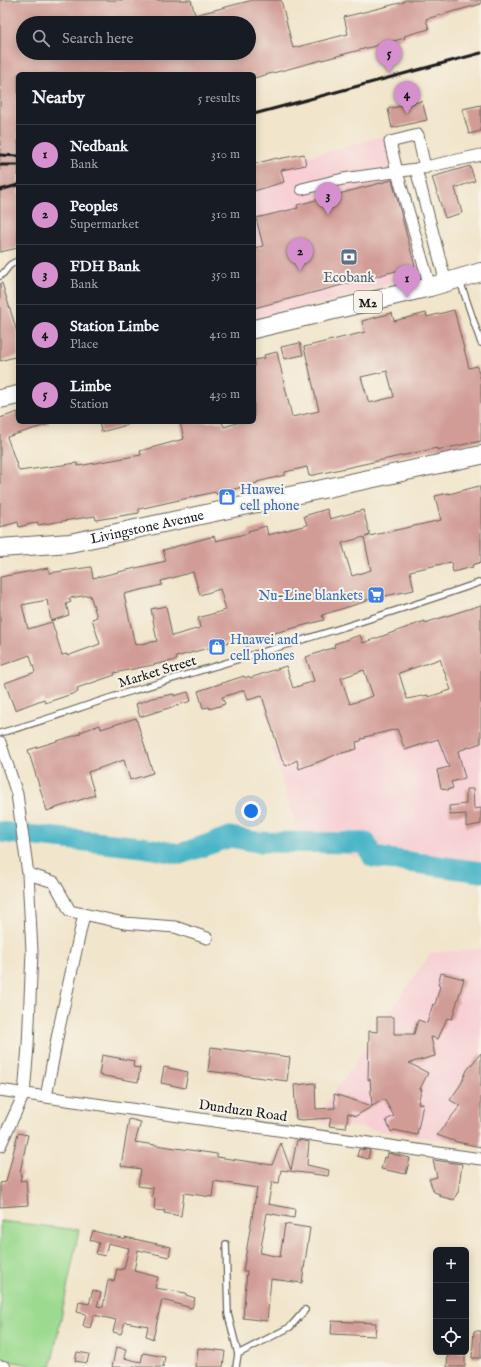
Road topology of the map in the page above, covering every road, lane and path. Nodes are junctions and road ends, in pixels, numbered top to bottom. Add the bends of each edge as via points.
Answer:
1 (481, 155) edge
2 (421, 168) junction
3 (397, 172) junction
4 (302, 189) dead end
5 (430, 220) junction
6 (412, 225) junction
7 (16, 262) edge
8 (481, 272) edge
9 (0, 276) edge
10 (445, 283) junction
11 (256, 329) edge
12 (481, 343) edge
13 (16, 396) edge
14 (0, 400) edge
15 (481, 455) edge
16 (0, 548) edge
17 (481, 582) edge
18 (0, 733) edge
19 (0, 742) edge
20 (28, 874) junction
21 (84, 914) junction
22 (207, 938) dead end
23 (0, 1090) edge
24 (24, 1094) junction
25 (46, 1097) junction
26 (0, 1146) edge
27 (481, 1159) edge
28 (226, 1244) dead end
29 (305, 1310) dead end
30 (238, 1354) junction
31 (0, 1366) edge
32 (5, 1367) edge
33 (236, 1367) edge

1 - 2 street
2 - 3 street
2 - 3 street via 418,135 390,142
2 - 5 street
3 - 4 street via 343,179
3 - 6 street
5 - 6 street
5 - 10 street
6 - 10 street
7 - 9 lane via 10,264
8 - 10 highway, M2
10 - 11 highway, M2
10 - 12 lane
13 - 14 highway
15 - 16 highway, Livingstone Avenue via 70,543
17 - 18 lane, Market Street
19 - 20 street via 17,794
20 - 21 street via 54,882 70,911
20 - 24 street via 32,952
21 - 22 street via 124,923 175,927
21 - 25 street
23 - 24 street, Dunduzu Road
24 - 25 street, Dunduzu Road
24 - 26 street
25 - 27 street, Dunduzu Road
28 - 30 lane via 228,1314
29 - 30 lane via 290,1326
30 - 33 lane
31 - 32 street

